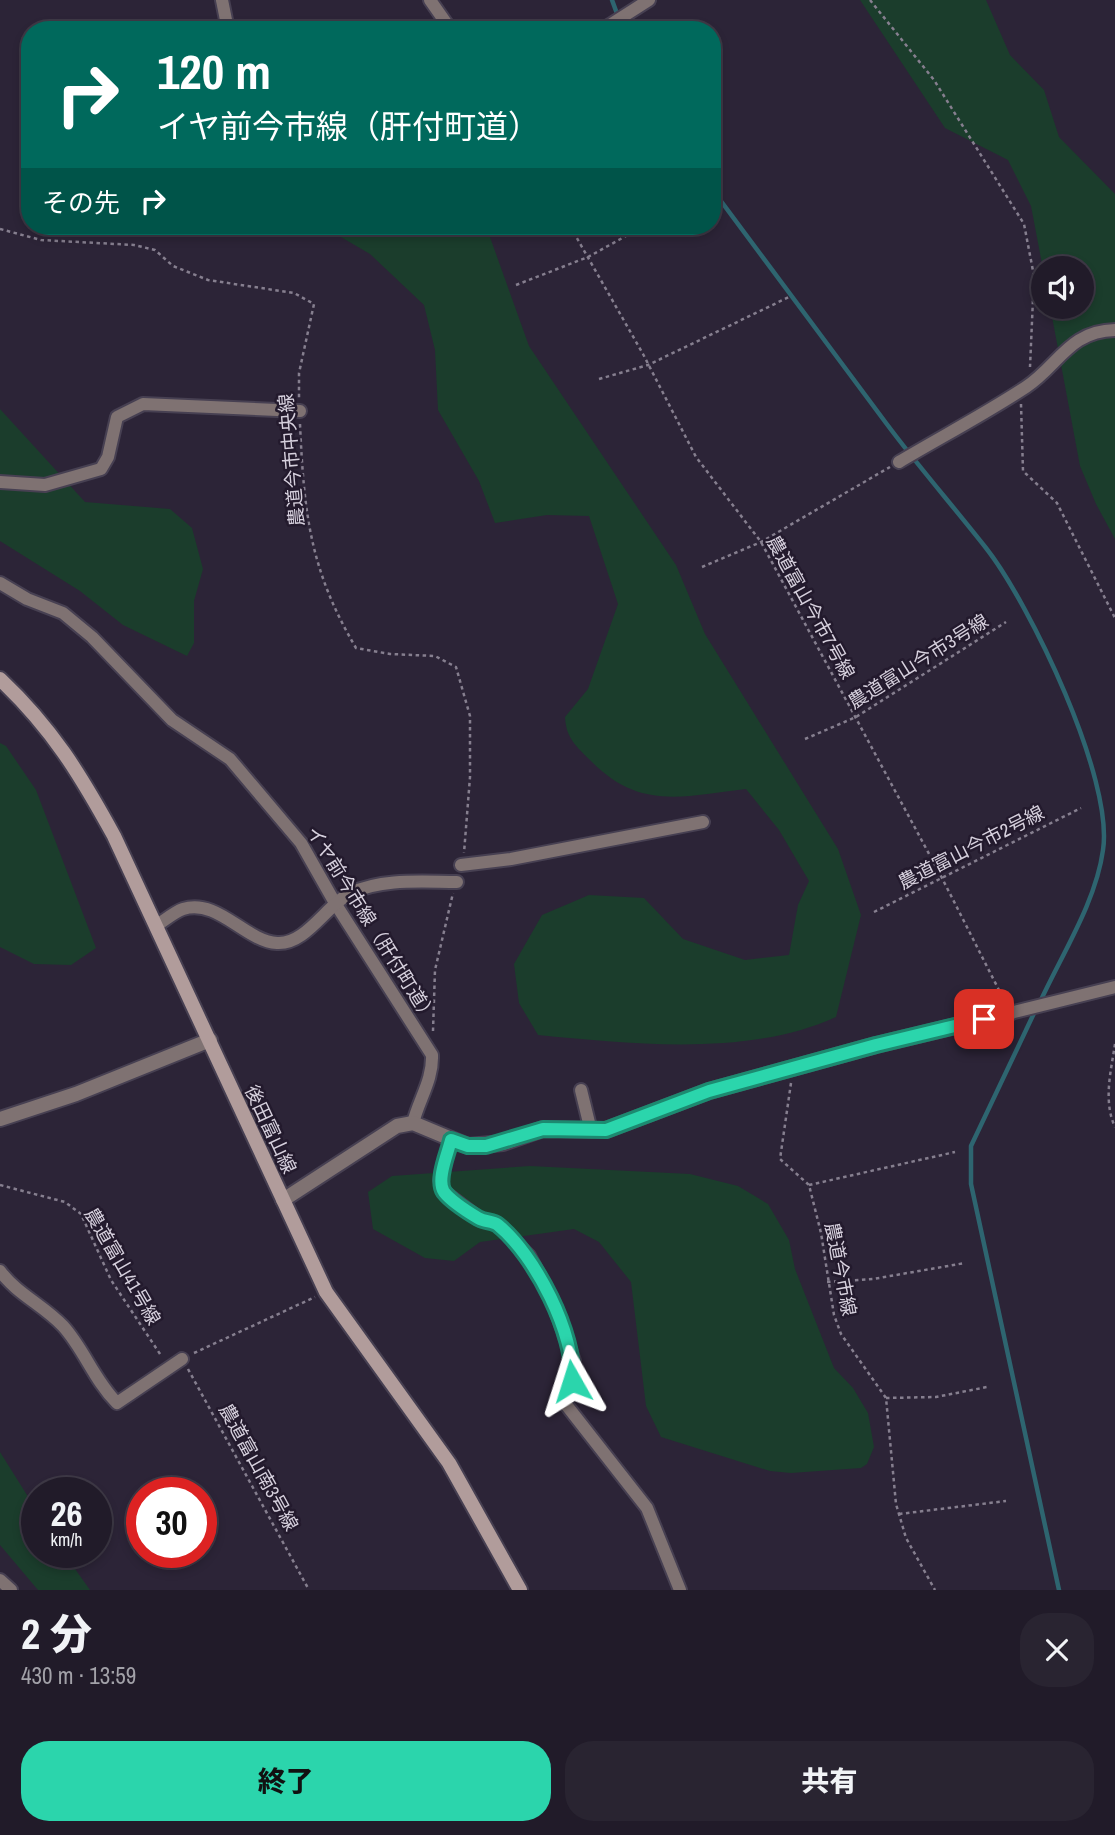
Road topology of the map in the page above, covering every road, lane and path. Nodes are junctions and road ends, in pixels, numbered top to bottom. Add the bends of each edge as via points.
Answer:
1 (222, 0) edge
2 (430, 0) edge
3 (649, 0) edge
4 (870, 0) edge
5 (226, 21) edge
6 (445, 21) edge
7 (616, 21) edge
8 (0, 229) edge
9 (21, 235) edge
10 (22, 235) edge
11 (575, 235) edge
12 (628, 235) edge
13 (588, 257) junction
14 (516, 285) dead end
15 (789, 297) dead end
16 (1115, 330) edge
17 (648, 365) junction
18 (599, 379) dead end
19 (1025, 388) junction
20 (300, 411) junction
21 (899, 462) joint
22 (0, 482) edge
23 (761, 542) junction
24 (702, 567) dead end
25 (0, 583) edge
26 (1115, 618) edge
27 (1006, 622) dead end
28 (0, 679) edge
29 (856, 717) junction
30 (805, 739) dead end
31 (1081, 808) dead end
32 (703, 822) dead end
33 (461, 865) joint
34 (942, 878) junction
35 (457, 882) joint
36 (335, 903) junction
37 (874, 912) dead end
38 (156, 926) junction
39 (1115, 987) edge
40 (1010, 1013) junction
41 (209, 1040) junction
42 (1115, 1044) edge
43 (432, 1055) junction
44 (793, 1070) junction
45 (582, 1090) dead end
46 (0, 1119) edge
47 (413, 1123) junction
48 (1115, 1127) edge
49 (592, 1131) junction
50 (451, 1140) junction
51 (955, 1153) dead end
52 (0, 1185) edge
53 (809, 1185) junction
54 (283, 1200) junction
55 (965, 1263) dead end
56 (0, 1271) edge
57 (827, 1282) junction
58 (326, 1292) junction
59 (182, 1359) junction
60 (987, 1387) dead end
61 (886, 1398) junction
62 (1006, 1501) dead end
63 (899, 1514) junction
64 (0, 1580) edge
65 (11, 1590) edge
66 (309, 1590) edge
67 (520, 1590) edge
68 (680, 1590) edge
69 (935, 1590) edge

1 - 5 street
2 - 6 street
3 - 7 street
4 - 19 path via 934,80 1024,224 1034,276
8 - 9 path, 農道今市中央線
10 - 20 path, 農道今市中央線 via 134,244 155,250 173,267 208,280 294,293 314,304 299,373
11 - 13 path, 農道富山今市7号線
12 - 13 path
13 - 14 path
13 - 17 path, 農道富山今市7号線
15 - 17 path
16 - 19 street via 1084,336
17 - 18 path
17 - 23 path, 農道富山今市7号線 via 696,457
19 - 21 street
19 - 26 path via 1023,471 1057,503
20 - 22 street via 143,404 117,417 101,469 45,485
20 - 33 path, 農道今市中央線 via 304,501 319,572 356,649 435,656 456,667 470,716 470,778
21 - 23 path
23 - 24 path
23 - 29 path, 農道富山今市7号線
25 - 36 street, イヤ前今市線（肝付町道） via 63,613 172,720 230,759 301,843
27 - 29 path, 農道富山今市3号線
28 - 38 main road, 後田富山線 via 51,731 80,774
29 - 30 path, 農道富山今市3号線
29 - 34 path, 農道富山今市7号線
31 - 34 path, 農道富山今市2号線
32 - 33 street
34 - 37 path, 農道富山今市2号線
34 - 40 path, 農道富山今市7号線
35 - 36 street via 373,886
35 - 43 path via 435,970
36 - 38 street via 305,931 278,943 198,908 183,909
36 - 43 street, イヤ前今市線（肝付町道）
38 - 41 main road, 後田富山線
39 - 40 street
40 - 44 street
41 - 46 street
41 - 54 main road, 後田富山線
42 - 48 path via 1108,1095
43 - 47 street via 433,1073 418,1100
44 - 49 street via 709,1091 606,1130
44 - 53 path via 780,1160
45 - 49 street
47 - 50 street
47 - 54 street via 397,1126
49 - 50 street via 543,1129 486,1146
50 - 68 street via 440,1180 444,1192 481,1220 496,1223 529,1256 552,1299 574,1361 564,1402 647,1508
51 - 53 path
52 - 59 path, 農道富山41号線 via 65,1202 81,1214 111,1280 164,1360
53 - 57 path, 農道今市線
54 - 58 main road, 後田富山線
55 - 57 path
56 - 59 street via 21,1294 63,1326 117,1403
57 - 61 path, 農道今市線 via 841,1334
58 - 59 path
58 - 67 main road, 後田富山線 via 449,1463
59 - 66 path, 農道富山南3号線
60 - 61 path via 936,1397
61 - 63 path, 農道今市線
62 - 63 path
63 - 69 path, 農道今市線 via 905,1538
64 - 65 street

